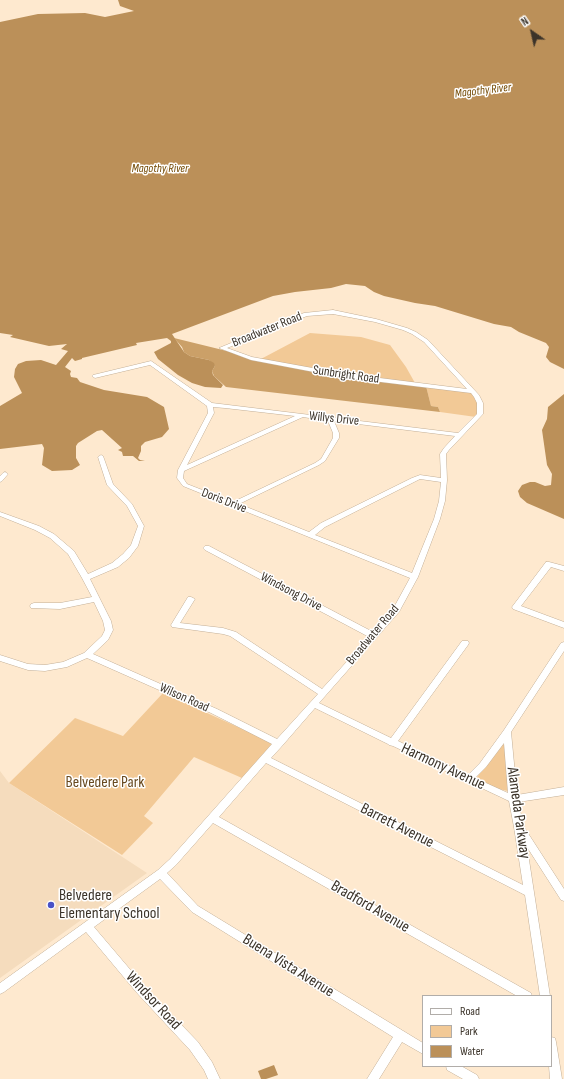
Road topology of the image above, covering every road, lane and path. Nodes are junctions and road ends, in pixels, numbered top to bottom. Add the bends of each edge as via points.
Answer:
1 (222, 348) joint
2 (95, 376) dead end
3 (472, 391) junction
4 (210, 406) junction
5 (302, 416) junction
6 (330, 419) junction
7 (459, 435) junction
8 (101, 457) dead end
9 (181, 470) junction
10 (444, 480) junction
11 (234, 504) junction
12 (0, 514) edge
13 (310, 535) junction
14 (207, 548) dead end
15 (564, 569) edge
16 (414, 577) junction
17 (86, 578) junction
18 (96, 599) junction
19 (190, 599) dead end
20 (34, 606) dead end
21 (564, 625) edge
22 (374, 636) junction
23 (465, 643) dead end
24 (564, 645) edge
25 (87, 655) junction
26 (0, 658) edge
27 (323, 693) junction
28 (314, 704) junction
29 (507, 732) junction
30 (392, 742) junction
31 (279, 744) junction
32 (265, 759) junction
33 (469, 779) junction
34 (564, 792) edge
35 (513, 799) junction
36 (213, 818) junction
37 (520, 827) junction
38 (161, 873) junction
39 (530, 893) junction
40 (564, 897) edge
41 (87, 926) junction
42 (0, 989) edge
43 (525, 995) edge
44 (545, 995) edge
45 (400, 1035) junction
46 (422, 1048) edge
47 (552, 1049) edge
48 (453, 1067) edge
49 (214, 1079) edge
50 (373, 1079) edge
51 (472, 1079) edge
52 (556, 1079) edge

1 - 3 street, Sunbright Road via 251,358 334,374
1 - 3 street, Broadwater Road via 297,316 318,312 349,314 414,333 426,341
2 - 4 street via 151,363
3 - 7 street, Broadwater Road via 480,402 480,414
4 - 5 street, Willys Drive
4 - 9 street via 212,413
5 - 6 street, Willys Drive
5 - 9 street
6 - 7 street, Willys Drive
6 - 11 street via 336,438 323,460
7 - 10 street, Broadwater Road via 443,454
8 - 17 street via 110,485 130,505 141,526 134,546 126,556 115,565
9 - 11 street, Doris Drive via 180,478 185,484
10 - 13 street via 420,477 414,479 323,525
10 - 16 street, Broadwater Road via 437,519
11 - 13 street, Doris Drive
12 - 17 street via 52,536 71,553
13 - 16 street, Doris Drive
14 - 22 street, Windsong Drive
15 - 21 street via 549,564 516,607
16 - 22 street, Broadwater Road via 395,612
17 - 18 street
18 - 20 street via 60,606
18 - 25 street via 107,621 108,630 106,638
19 - 27 street via 175,625 233,634
22 - 27 street, Broadwater Road
23 - 30 street
24 - 29 street
25 - 26 street via 64,665 45,668 28,667
25 - 31 street, Wilson Road via 214,711
27 - 28 street, Broadwater Road
28 - 30 street, Harmony Avenue
28 - 31 street, Broadwater Road
29 - 33 street via 483,765
29 - 35 street, Alameda Parkway
30 - 33 street, Harmony Avenue
31 - 32 street, Broadwater Road
32 - 36 street, Broadwater Road
32 - 39 street, Barrett Avenue
33 - 35 street, Harmony Avenue
34 - 35 street
35 - 37 street, Alameda Parkway
36 - 38 street, Broadwater Road
36 - 43 street, Bradford Avenue
37 - 39 street, Alameda Parkway
37 - 40 street
38 - 41 street, Broadwater Road
38 - 45 street, Buena Vista Avenue via 195,909
39 - 44 street, Alameda Parkway
41 - 42 street, Broadwater Road
41 - 49 street, Windsor Road via 141,990 194,1046
45 - 46 street, Buena Vista Avenue
45 - 50 street
47 - 52 street
48 - 51 street

